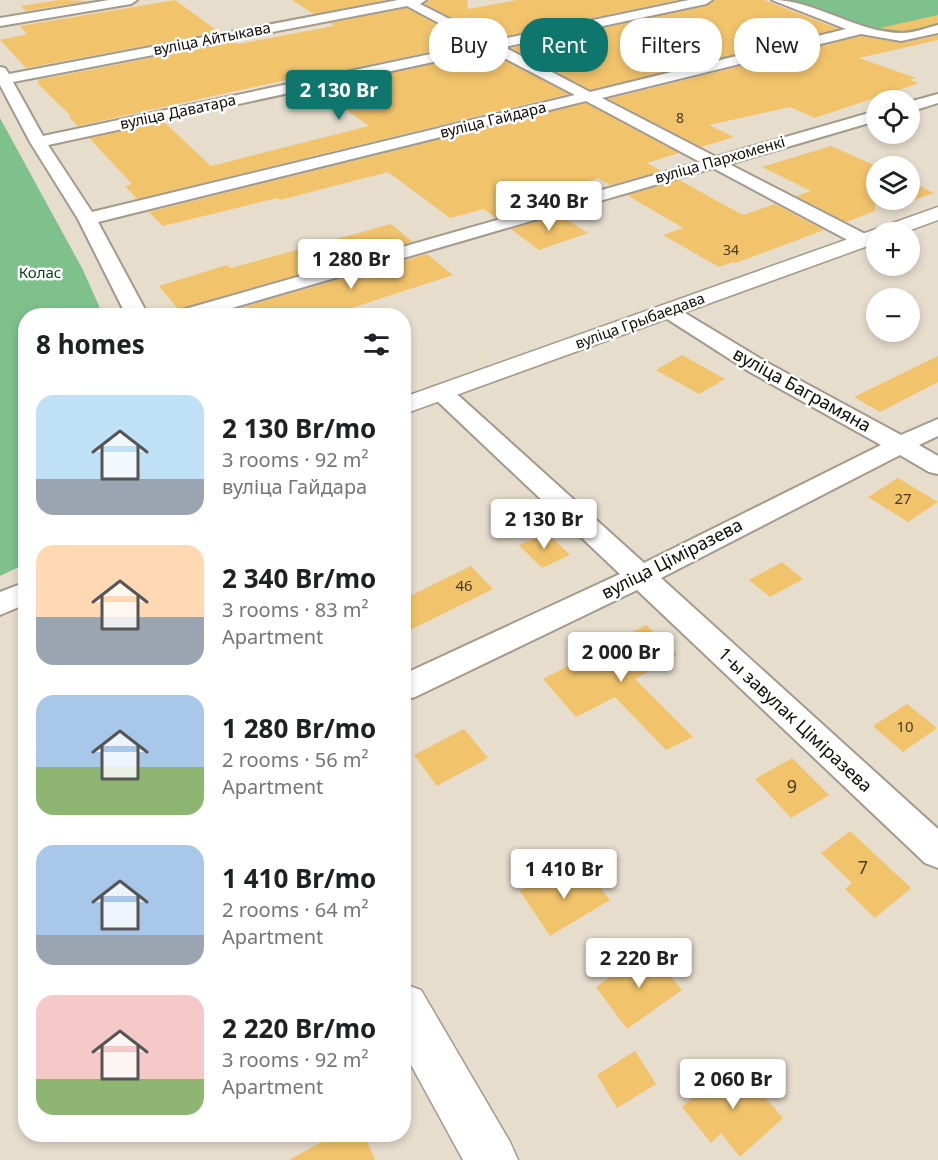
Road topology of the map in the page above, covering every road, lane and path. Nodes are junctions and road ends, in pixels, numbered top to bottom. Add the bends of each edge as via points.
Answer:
1 (131, 0) edge
2 (706, 0) edge
3 (778, 0) edge
4 (411, 1) edge
5 (443, 18) edge
6 (0, 22) edge
7 (864, 29) junction
8 (938, 29) edge
9 (508, 42) edge
10 (508, 53) edge
11 (429, 59) edge
12 (2, 75) edge
13 (590, 97) junction
14 (938, 99) edge
15 (920, 104) edge
16 (866, 119) edge
17 (38, 142) junction
18 (714, 161) junction
19 (938, 213) edge
20 (87, 219) junction
21 (913, 222) edge
22 (866, 232) edge
23 (866, 239) edge
24 (133, 308) edge
25 (209, 308) edge
26 (668, 311) junction
27 (441, 392) junction
28 (411, 403) edge
29 (938, 426) edge
30 (899, 445) junction
31 (938, 466) edge
32 (640, 577) junction
33 (18, 596) edge
34 (0, 604) edge
35 (411, 685) edge
36 (938, 852) edge
37 (411, 1019) edge
38 (492, 1160) edge

1 - 6 street
2 - 9 street, вуліца Даватара
3 - 7 street
4 - 5 street
4 - 12 street, вуліца Айтыкава
7 - 8 street via 902,37
7 - 13 street, вуліца Гайдара
10 - 13 street
11 - 17 street, вуліца Даватара
12 - 17 street
13 - 18 street
13 - 20 street, вуліца Гайдара
14 - 15 street
16 - 18 street, вуліца Пархоменкі
17 - 20 street
18 - 22 street
18 - 25 street, вуліца Пархоменкі
19 - 21 street, вуліца Грыбаедава
20 - 24 street
23 - 26 street, вуліца Грыбаедава
26 - 27 street, вуліца Грыбаедава
26 - 30 street, вуліца Баграмяна via 758,367
27 - 28 street, вуліца Грыбаедава
27 - 32 street, 1-ы завулак Ціміразева
29 - 30 street, вуліца Ціміразева
30 - 31 street, вуліца Баграмяна
30 - 32 street, вуліца Ціміразева
32 - 35 street, вуліца Ціміразева
32 - 36 street, 1-ы завулак Ціміразева
33 - 34 street
37 - 38 street

